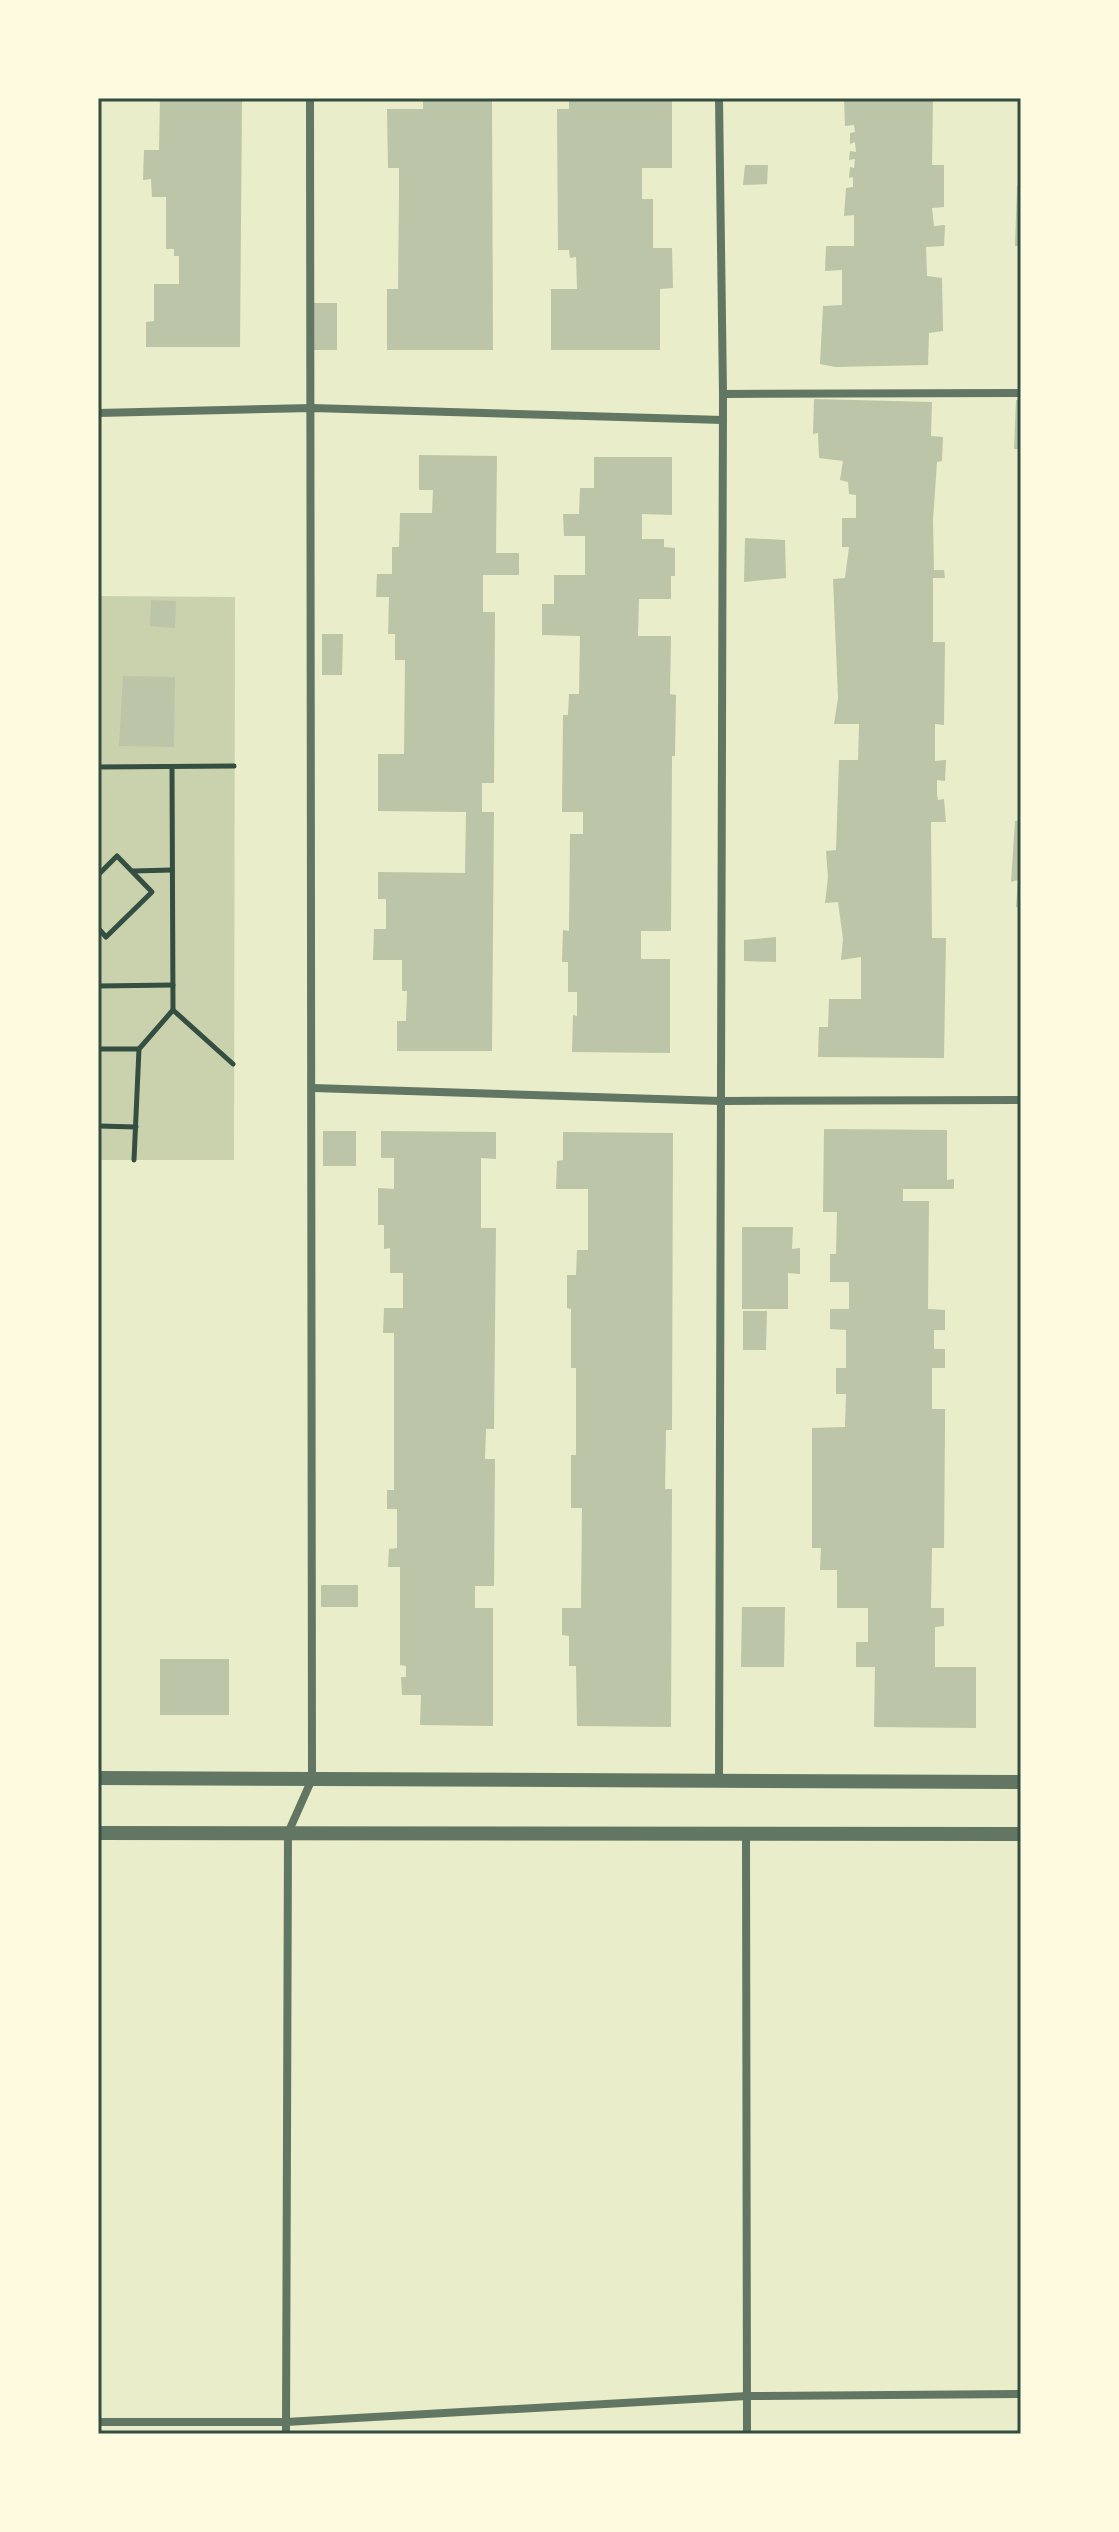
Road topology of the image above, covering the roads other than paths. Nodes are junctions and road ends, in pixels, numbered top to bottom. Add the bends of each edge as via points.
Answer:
1 (310, 98) edge
2 (719, 98) edge
3 (1021, 393) edge
4 (723, 394) junction
5 (312, 408) junction
6 (98, 413) edge
7 (723, 420) junction
8 (313, 1088) junction
9 (1021, 1100) edge
10 (721, 1101) junction
11 (98, 1778) edge
12 (312, 1779) junction
13 (719, 1782) junction
14 (1021, 1782) edge
15 (98, 1833) edge
16 (288, 1833) junction
17 (1021, 1834) edge
18 (746, 1835) junction
19 (1021, 2394) edge
20 (747, 2396) junction
21 (98, 2422) edge
22 (286, 2422) junction
23 (286, 2434) edge
24 (747, 2434) edge

1 - 5 street
2 - 4 street
3 - 4 street
4 - 7 street
5 - 6 street
5 - 7 street
5 - 8 street
7 - 10 street
8 - 10 street
8 - 12 street
9 - 10 street
10 - 13 street
11 - 12 street
12 - 13 street
12 - 16 street
13 - 14 street
15 - 16 street
16 - 18 street
16 - 22 street
17 - 18 street
18 - 20 street
19 - 20 street
20 - 22 street
20 - 24 street
21 - 22 street
22 - 23 street

